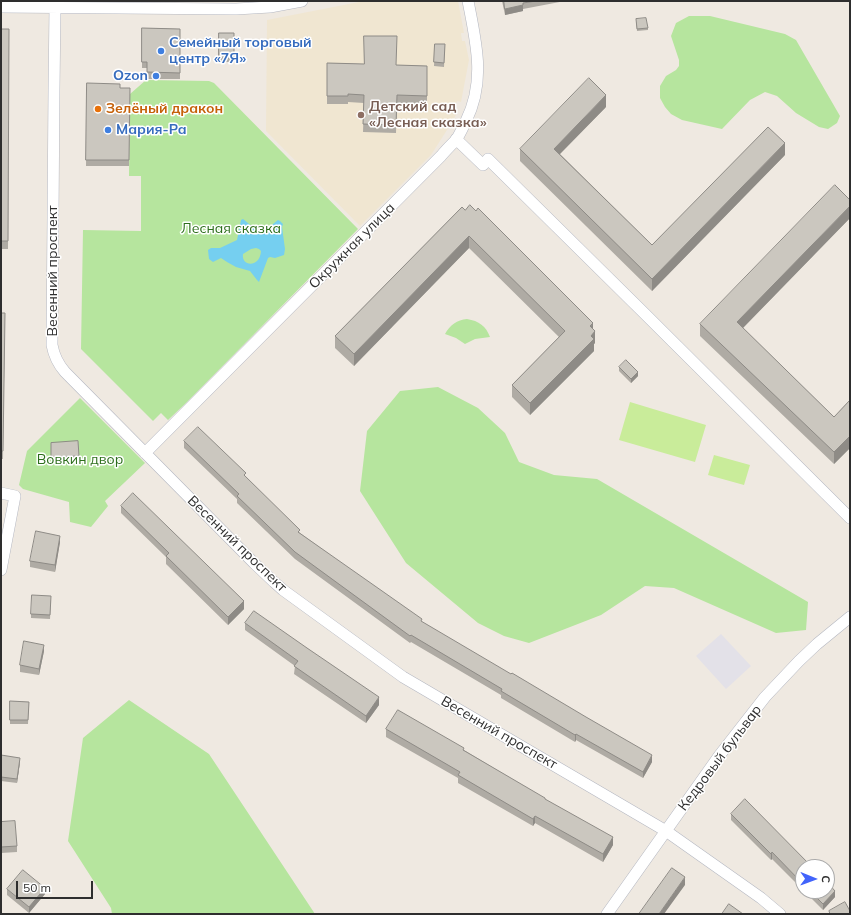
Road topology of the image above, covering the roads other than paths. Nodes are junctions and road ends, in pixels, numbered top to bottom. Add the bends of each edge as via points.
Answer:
1 (302, 1) edge
2 (468, 1) edge
3 (1, 7) edge
4 (55, 8) junction
5 (456, 139) junction
6 (145, 453) junction
7 (1, 493) edge
8 (850, 518) edge
9 (1, 570) edge
10 (850, 617) edge
11 (666, 831) junction
12 (606, 914) edge
13 (780, 914) edge

1 - 4 street via 270,7 236,9
2 - 5 street, Окружная улица via 478,63 477,84 470,114
3 - 4 street
4 - 6 street, Весенний проспект via 52,345 59,365 65,372
5 - 6 street, Окружная улица
5 - 8 street via 483,165 488,160
6 - 11 street, Весенний проспект via 274,582 403,677
7 - 9 street via 15,496
10 - 11 street, Кедровый бульвар via 817,644 765,697
11 - 12 street, Кедровый бульвар
11 - 13 street, Весенний проспект

